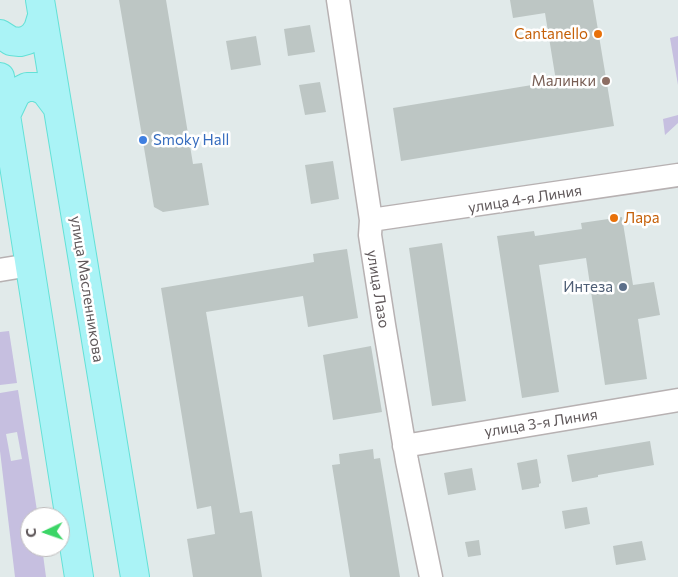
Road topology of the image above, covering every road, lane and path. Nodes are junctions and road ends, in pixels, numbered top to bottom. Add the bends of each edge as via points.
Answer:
1 (338, 0) edge
2 (41, 8) edge
3 (0, 34) edge
4 (0, 77) edge
5 (57, 106) junction
6 (6, 115) junction
7 (678, 175) edge
8 (371, 220) junction
9 (30, 265) junction
10 (0, 270) edge
11 (678, 400) edge
12 (404, 446) junction
13 (79, 577) edge
14 (135, 577) edge
15 (431, 577) edge

1 - 8 street, улица Лазо
2 - 3 main road via 38,29 27,40 11,41
2 - 5 main road, улица Масленникова
4 - 6 main road
5 - 6 main road via 45,90 27,87 14,96
5 - 14 main road, улица Масленникова
6 - 9 main road
7 - 8 street, улица 4-я Линия
8 - 12 street, улица Лазо via 370,235
9 - 10 street
9 - 13 main road
11 - 12 street, улица 3-я Линия
12 - 15 street, улица Лазо

